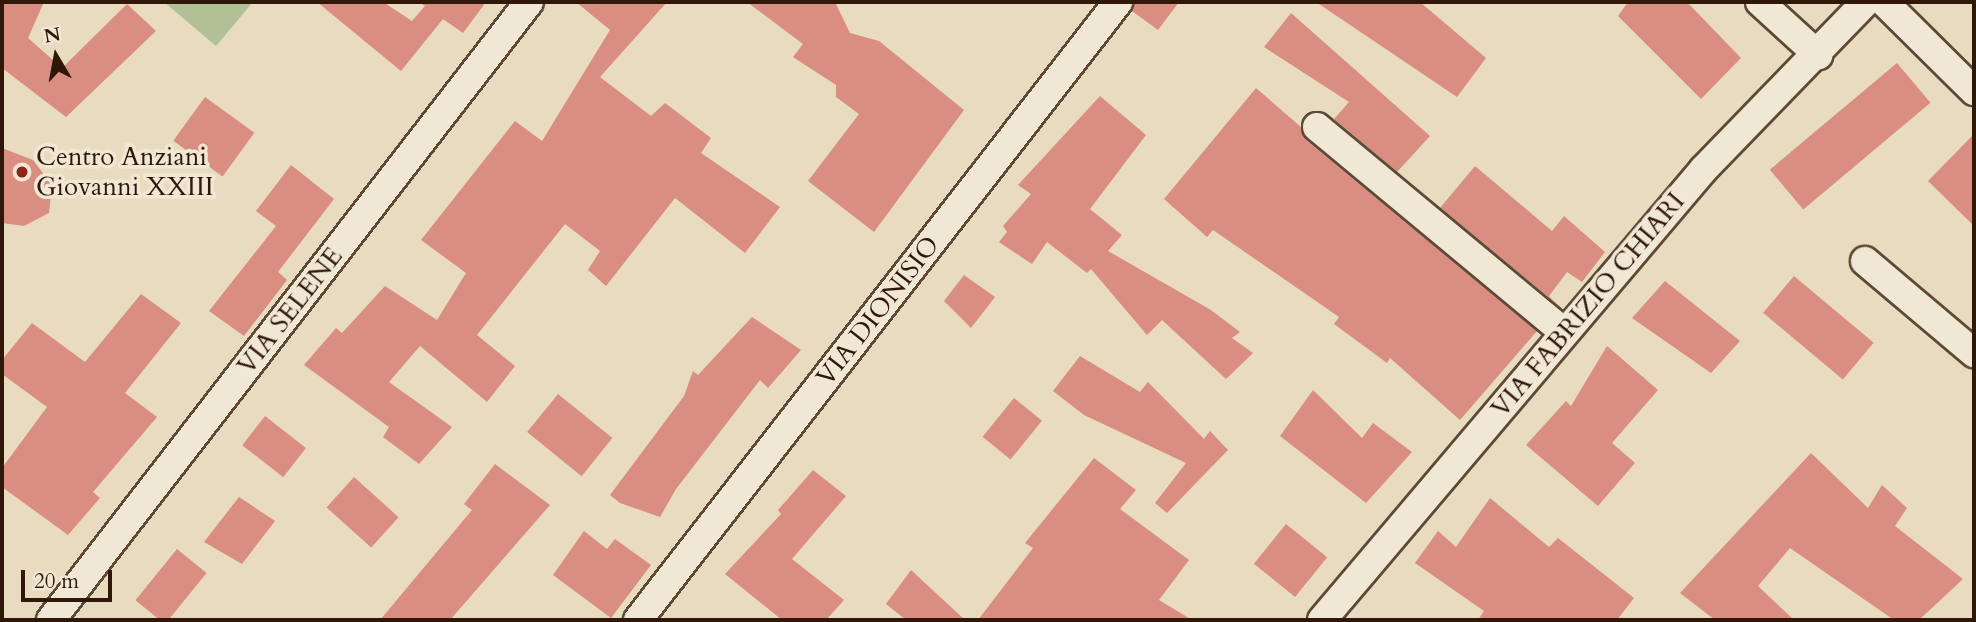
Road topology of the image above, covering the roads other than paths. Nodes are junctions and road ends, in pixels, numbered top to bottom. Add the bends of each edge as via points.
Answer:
1 (529, 2) edge
2 (1118, 2) edge
3 (1760, 2) edge
4 (1867, 2) edge
5 (1884, 2) edge
6 (1818, 55) junction
7 (1974, 90) edge
8 (1317, 127) dead end
9 (1865, 261) dead end
10 (1564, 332) junction
11 (1974, 353) edge
12 (51, 620) edge
13 (638, 620) edge
14 (1322, 620) edge

1 - 12 street, VIA SELENE
2 - 13 street, VIA DIONISIO
3 - 6 street
4 - 6 street, VIA FABRIZIO CHIARI
5 - 7 street
6 - 10 street, VIA FABRIZIO CHIARI via 1704,169
8 - 10 street
9 - 11 street
10 - 14 street, VIA FABRIZIO CHIARI

